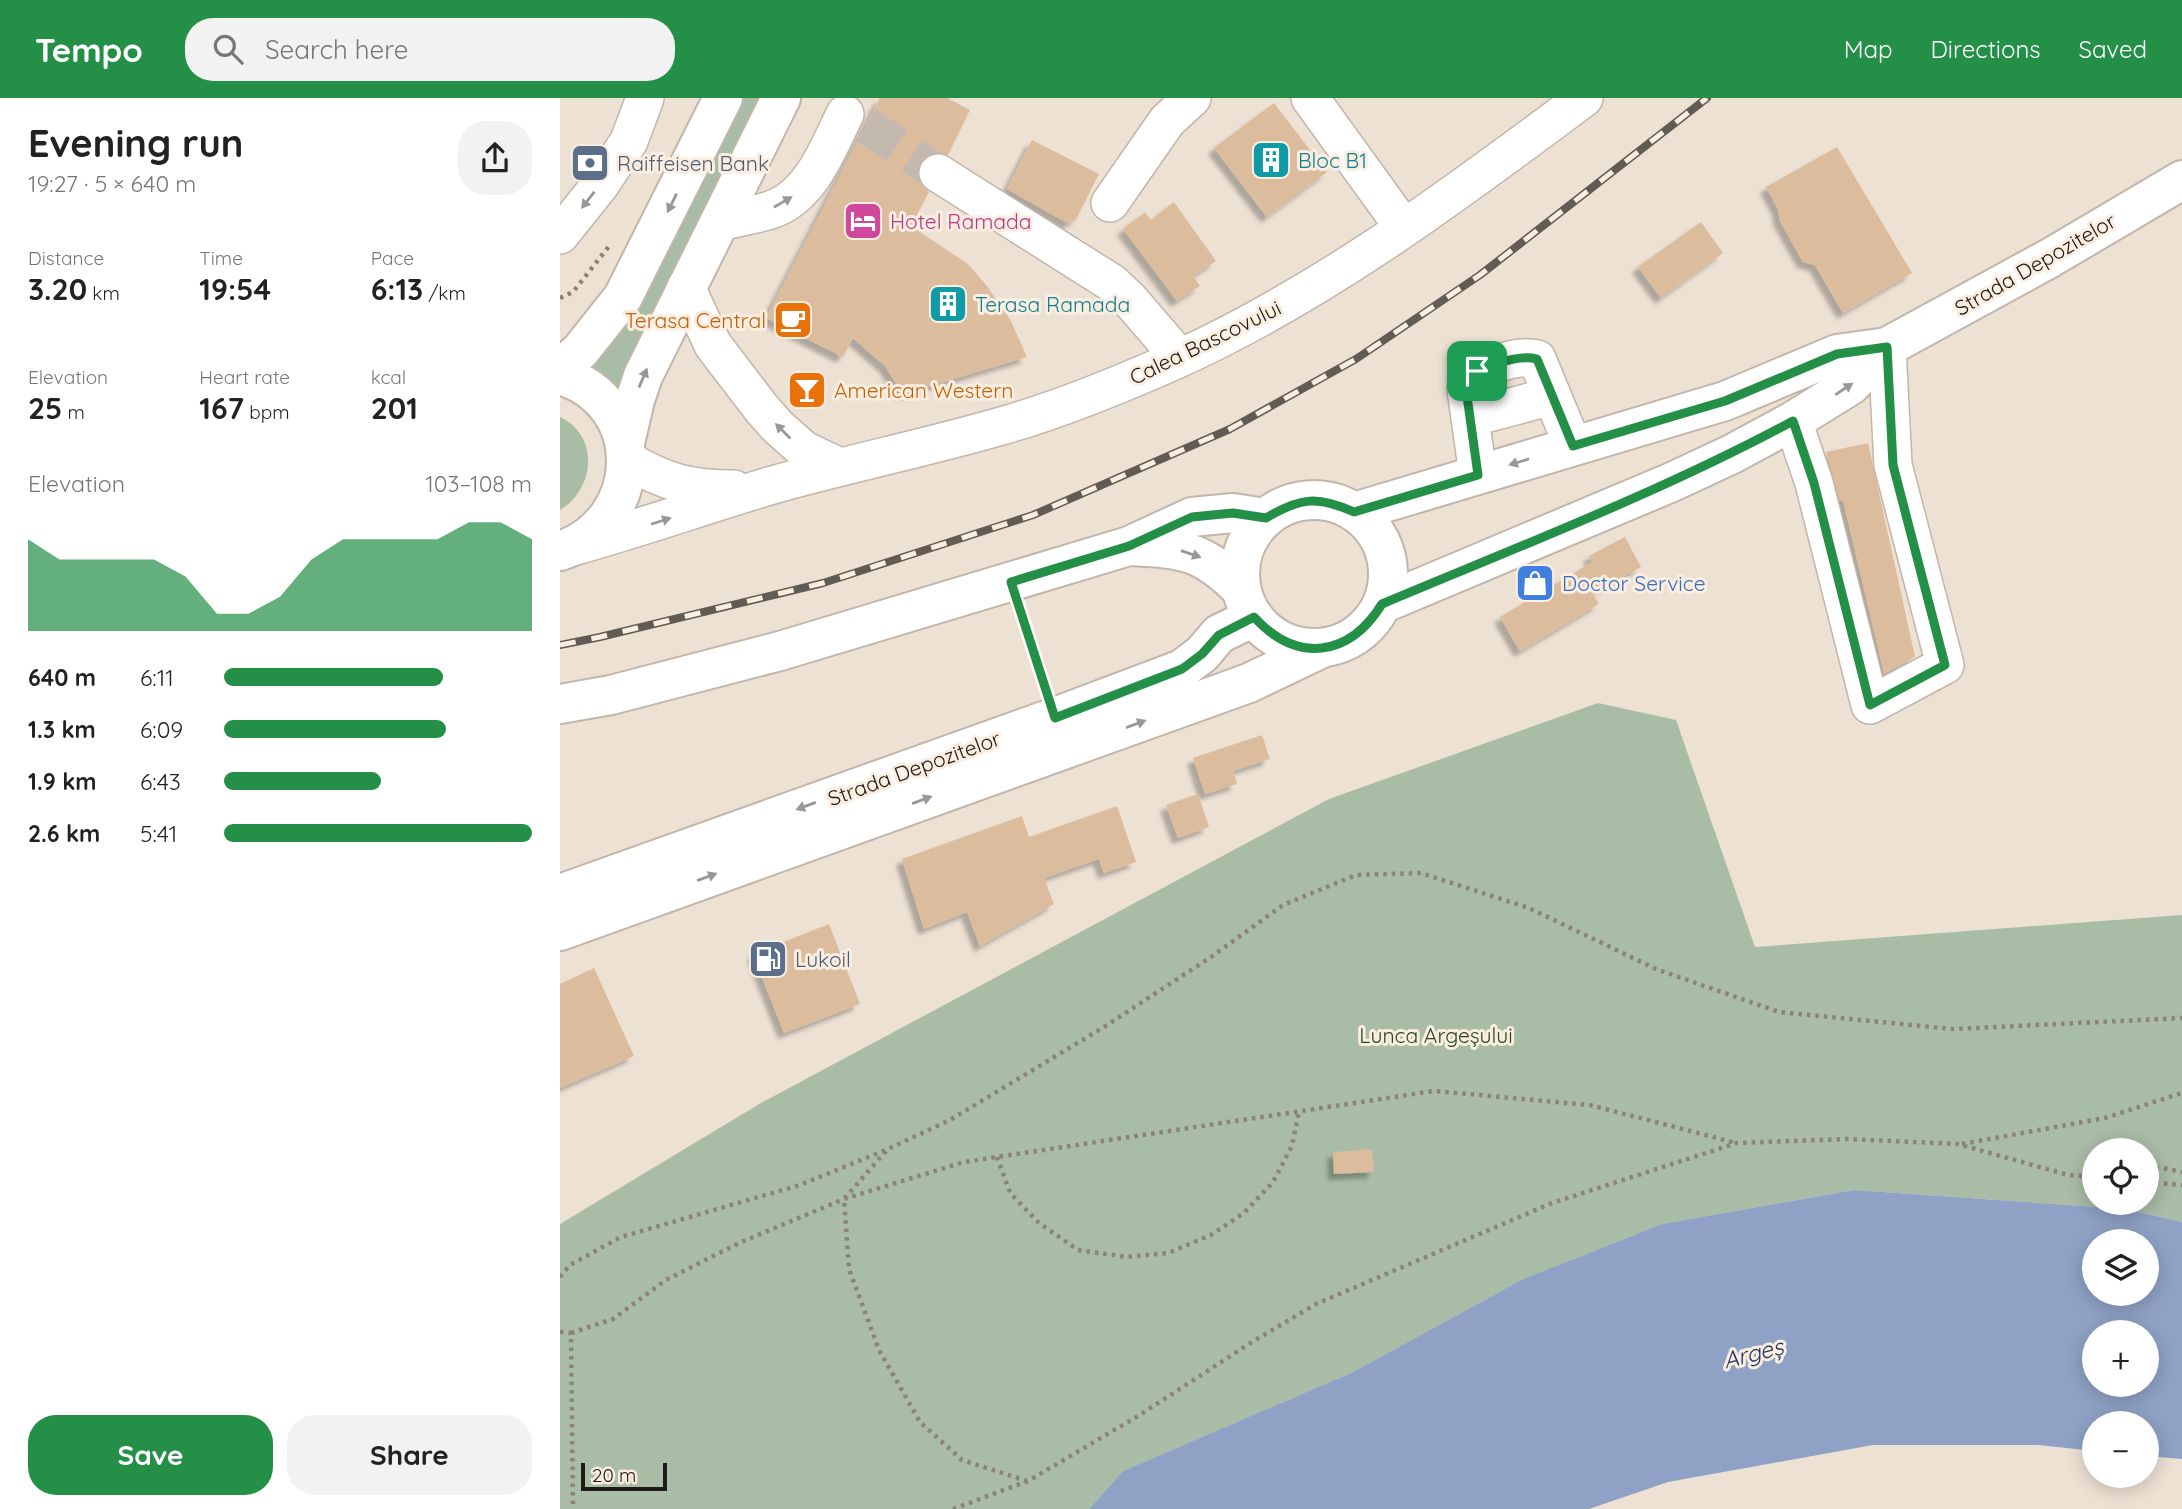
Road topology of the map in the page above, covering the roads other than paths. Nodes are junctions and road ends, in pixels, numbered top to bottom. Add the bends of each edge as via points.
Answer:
1 (645, 98) edge
2 (723, 98) edge
3 (780, 98) edge
4 (1192, 98) edge
5 (1310, 98) edge
6 (1584, 98) edge
7 (843, 112) edge
8 (938, 173) tunnel mouth
9 (2182, 180) edge
10 (1110, 203) dead end
11 (719, 222) junction
12 (1404, 228) junction
13 (560, 235) edge
14 (686, 287) junction
15 (1887, 347) junction
16 (1180, 358) junction
17 (560, 369) edge
18 (560, 375) edge
19 (1793, 421) junction
20 (1573, 446) junction
21 (626, 452) junction
22 (840, 467) junction
23 (1478, 475) junction
24 (777, 484) junction
25 (1354, 512) junction
26 (1266, 518) junction
27 (1129, 546) junction
28 (566, 549) edge
29 (1248, 603) junction
30 (1382, 604) junction
31 (1322, 648) junction
32 (560, 704) edge
33 (560, 894) edge
34 (560, 931) edge

1 -> 13 street via 629,141
2 -> 17 main road via 623,297
3 - 11 main road
4 - 10 street via 1167,121
5 - 12 street
6 - 12 street, Calea Bascovului
11 -> 7 street via 778,206 792,197 817,167
8 - 16 street via 1112,283
9 - 15 main road, Strada Depozitelor
11 - 14 main road
12 - 16 street, Calea Bascovului via 1276,309
21 -> 14 main road via 643,376
22 -> 14 street via 804,450 762,409 713,345
19 -> 15 main road, Strada Depozitelor via 1851,385
15 - 19 street via 1893,465 1945,665 1870,705 1814,483
15 - 20 main road, Strada Depozitelor via 1837,354 1725,401
16 - 22 street, Calea Bascovului via 1089,397 1006,425
18 - 21 main road via 601,400 612,413
19 - 30 main road, Strada Depozitelor via 1672,482
20 -> 23 main road, Strada Depozitelor
20 - 23 street via 1552,396 1470,418
21 - 24 street, Calea Bascovului via 648,472 678,484 735,489
21 - 28 main road via 626,478 613,512 602,526
22 - 24 street, Calea Bascovului
23 - 25 main road, Strada Depozitelor
28 -> 24 street, Calea Bascovului
25 - 26 main road via 1333,502 1310,500
25 - 30 main road via 1370,525 1388,562
26 - 27 main road via 1233,513 1200,516
26 - 29 main road via 1244,551 1240,570
27 -> 29 main road via 1175,548 1200,556 1220,567
27 - 32 main road via 692,676
29 - 31 main road via 1268,632 1284,642
29 -> 33 main road, Strada Depozitelor via 1202,654 1182,669
30 - 31 main road via 1358,634
34 -> 31 main road, Strada Depozitelor via 1249,683

